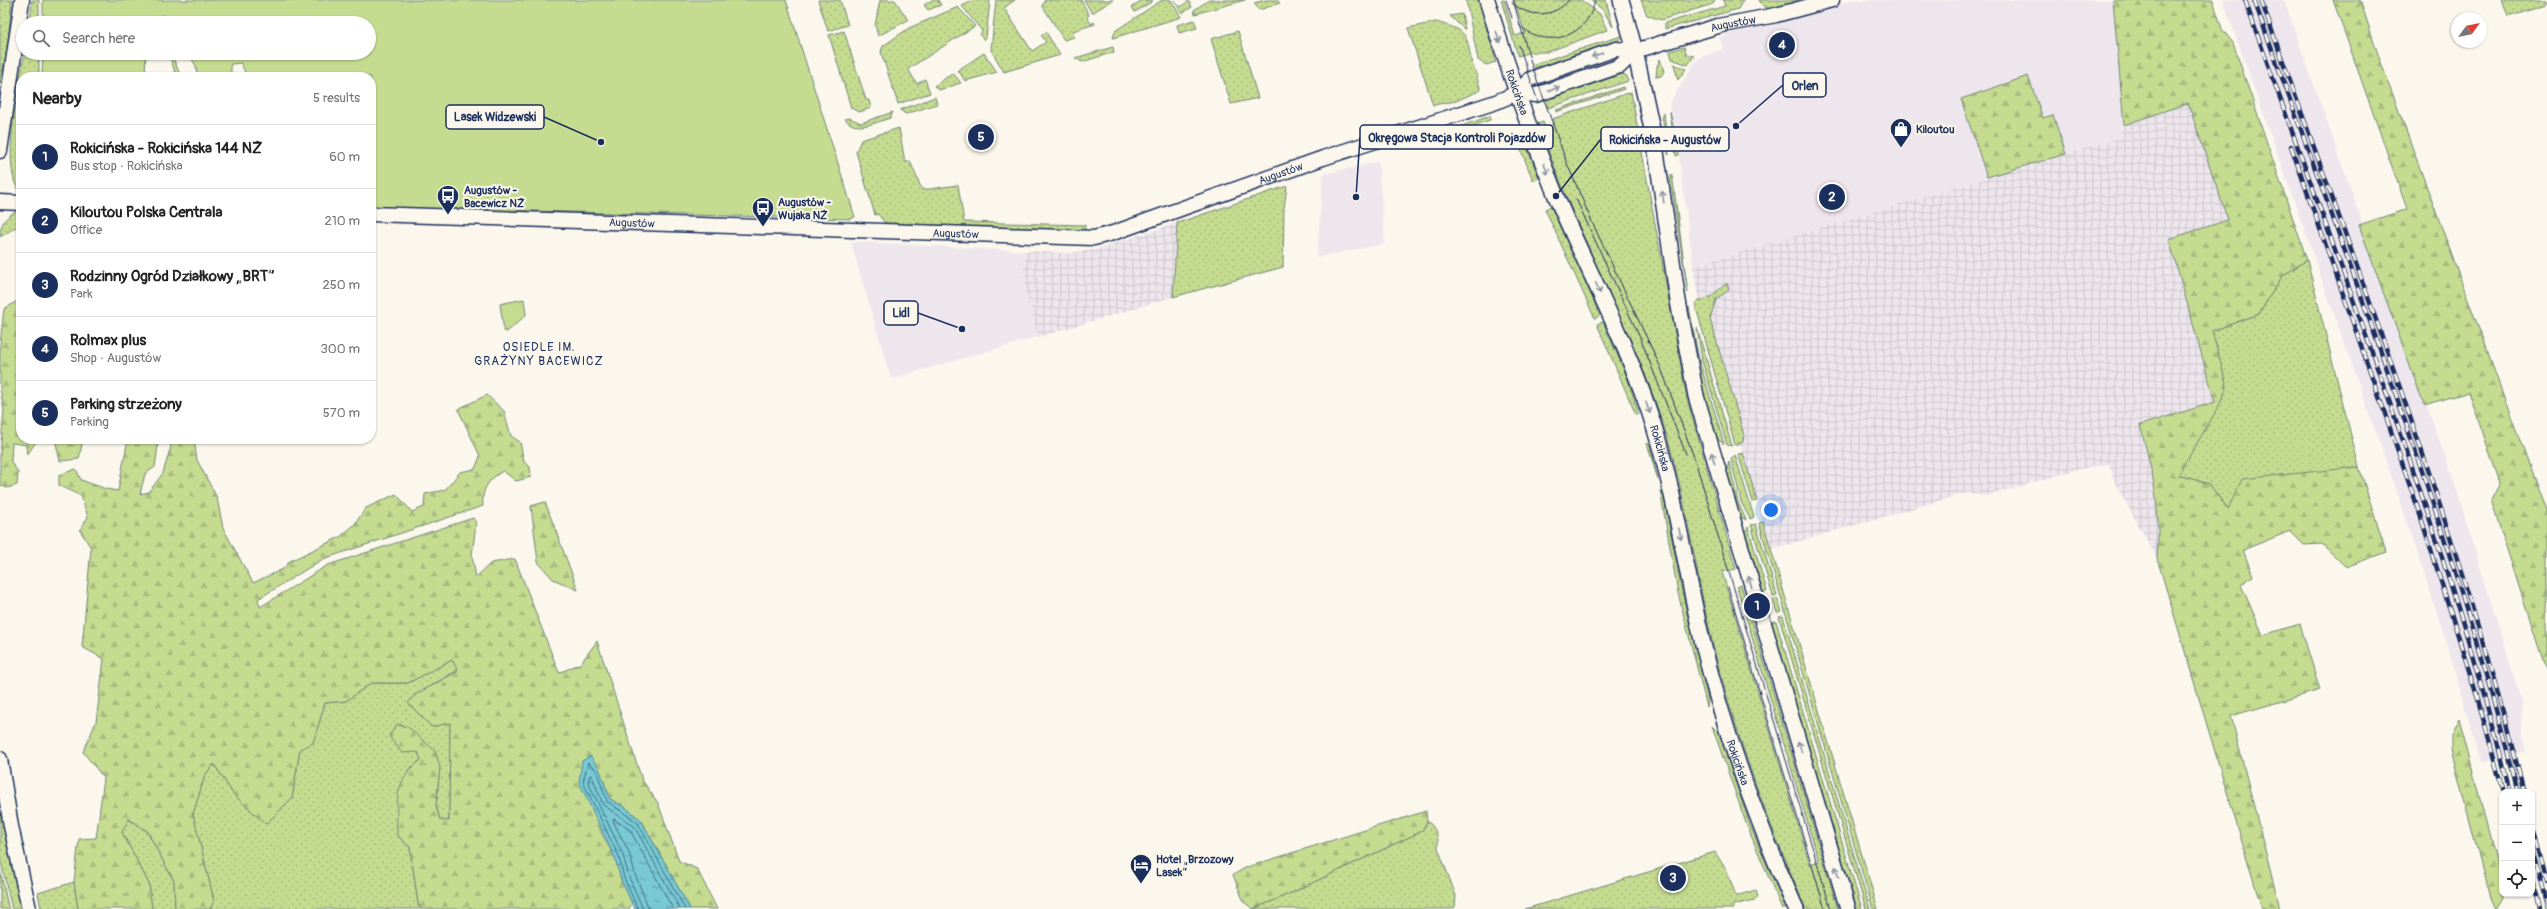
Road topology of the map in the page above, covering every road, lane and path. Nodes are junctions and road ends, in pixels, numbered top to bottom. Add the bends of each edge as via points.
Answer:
1 (22, 0) edge
2 (1487, 0) edge
3 (1621, 0) edge
4 (1832, 0) edge
5 (20, 16) edge
6 (16, 41) edge
7 (1635, 51) junction
8 (1517, 93) junction
9 (0, 151) edge
10 (0, 202) edge
11 (16, 203) edge
12 (376, 214) edge
13 (0, 759) edge
14 (29, 909) edge
15 (1796, 909) edge
16 (1848, 909) edge

1 - 5 street
2 -> 8 main road, Rokicińska
3 - 7 main road
4 - 7 street, Augustów via 1776,16 1718,26
6 - 9 street
7 - 8 street, Augustów via 1620,66 1536,95
16 -> 7 main road via 1698,404 1678,301 1655,146
8 - 12 street, Augustów via 1094,238
8 -> 15 main road, Rokicińska via 1556,196 1633,368 1650,413 1669,482 1704,648 1722,712 1758,821
10 - 11 street
13 - 14 street

